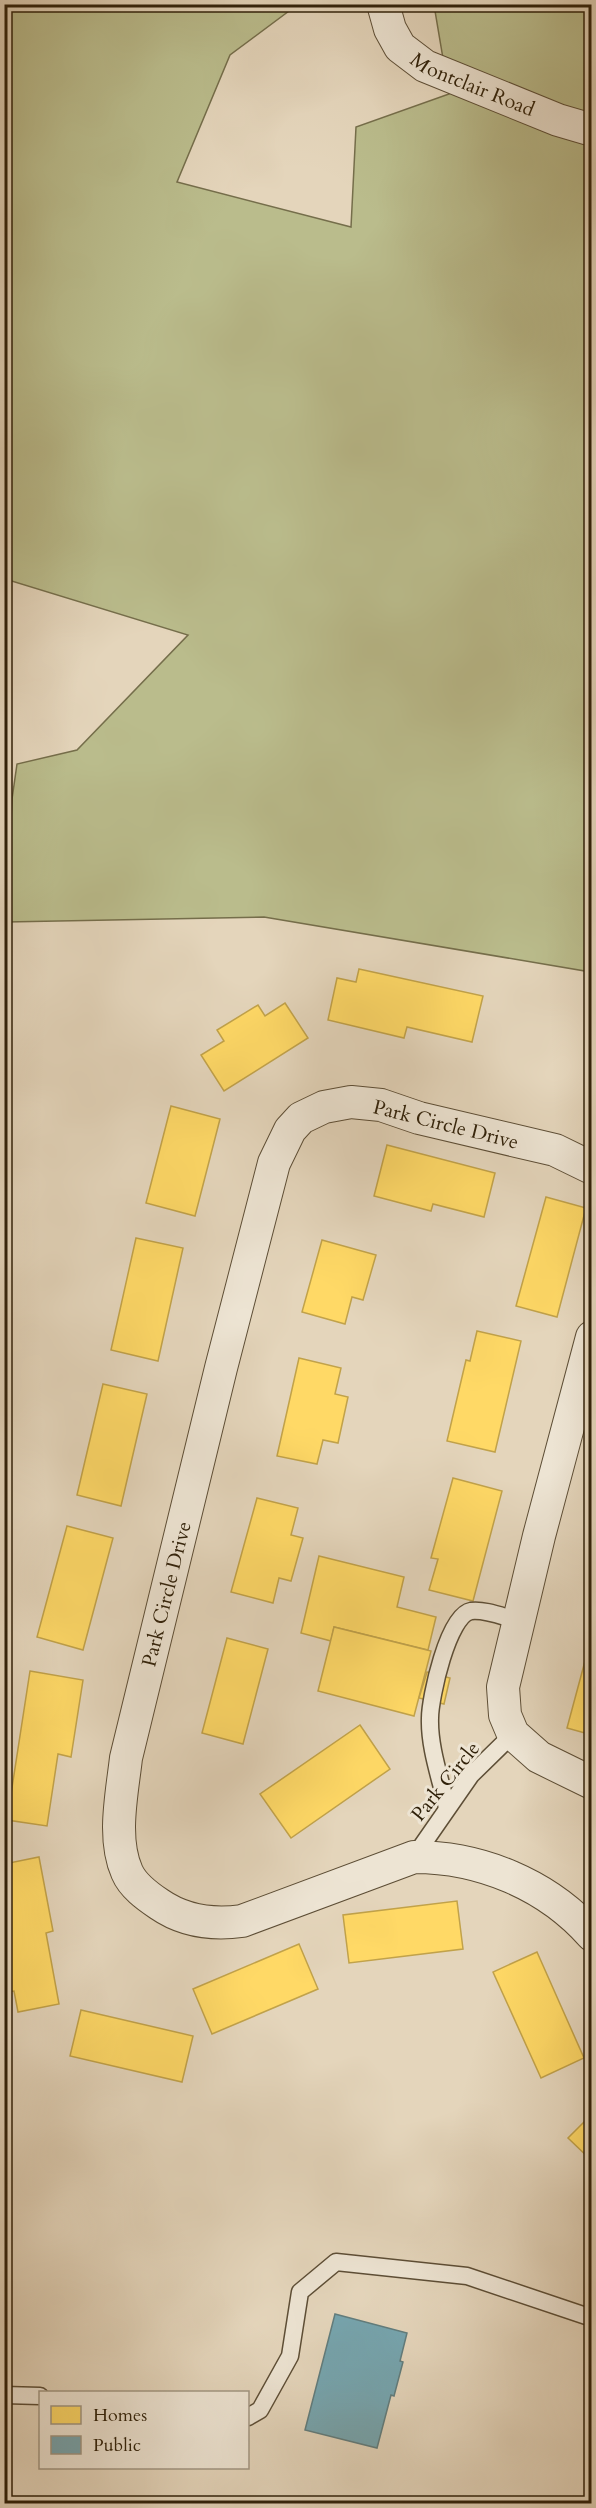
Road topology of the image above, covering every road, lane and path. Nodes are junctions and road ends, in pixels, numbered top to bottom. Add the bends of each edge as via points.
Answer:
1 (383, 4) edge
2 (591, 130) edge
3 (591, 1168) edge
4 (591, 1338) edge
5 (520, 1621) junction
6 (513, 1734) junction
7 (591, 1784) edge
8 (447, 1808) junction
9 (414, 1857) junction
10 (591, 1935) edge
11 (591, 2318) edge
12 (4, 2395) edge
13 (39, 2396) edge
14 (249, 2416) edge

1 - 2 street, Montclair Road via 400,47 425,66
3 - 9 street, Park Circle Drive via 555,1150 381,1106 351,1102 324,1107 302,1118 290,1130 274,1163 221,1368 126,1758 119,1811 121,1852 127,1873 143,1893 169,1911 217,1924 243,1921
4 - 5 street
5 - 6 street via 503,1687 505,1715
5 - 8 lane via 470,1611 461,1616 447,1643 431,1701 430,1720
6 - 7 street via 539,1757
6 - 8 lane, Park Circle via 471,1775
8 - 9 lane, Park Circle
9 - 10 street, Park Circle Drive via 460,1861 517,1878 553,1899
11 - 14 lane via 467,2276 336,2262 300,2292 290,2356 260,2410
12 - 13 lane

